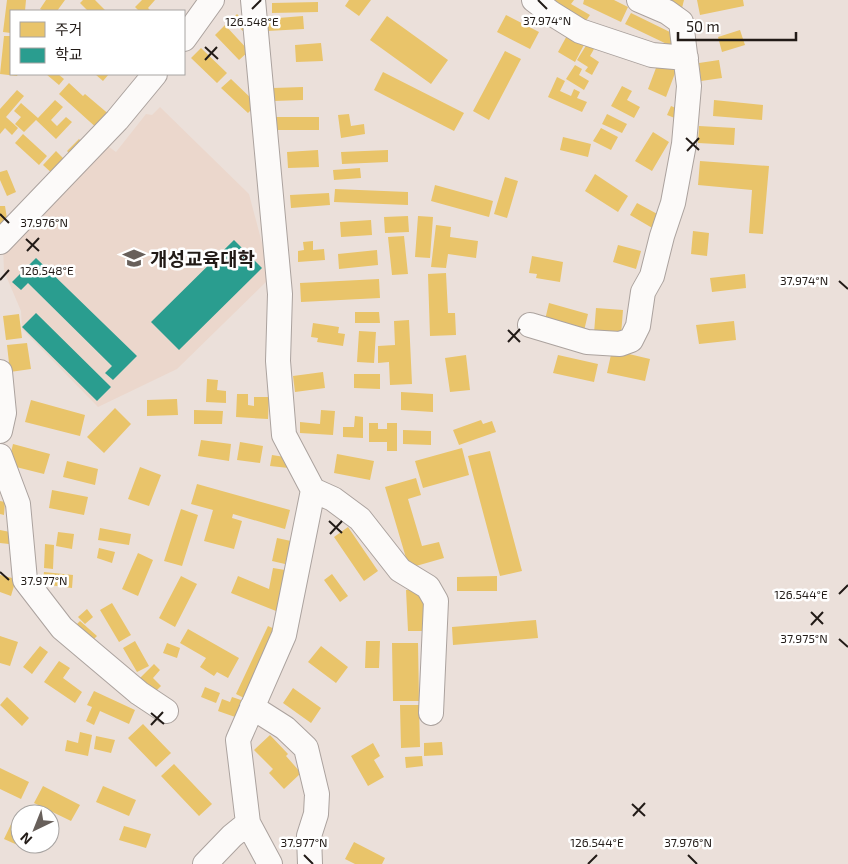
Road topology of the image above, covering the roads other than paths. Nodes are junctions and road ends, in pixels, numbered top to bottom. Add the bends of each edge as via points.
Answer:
1 (212, 0) edge
2 (253, 0) edge
3 (534, 0) edge
4 (639, 0) edge
5 (185, 38) edge
6 (686, 58) junction
7 (154, 75) edge
8 (0, 242) edge
9 (530, 325) dead end
10 (0, 372) edge
11 (0, 431) edge
12 (0, 456) edge
13 (313, 490) junction
14 (252, 707) junction
15 (166, 711) dead end
16 (431, 713) dead end
17 (248, 822) junction
18 (205, 864) edge
19 (270, 864) edge
20 (310, 864) edge

1 - 5 street
2 - 13 street via 280,294 278,361 284,435
3 - 6 street via 580,31 652,55
4 - 6 street via 681,22
6 - 9 street via 689,86 684,144 673,203 632,340 620,344 587,342
7 - 8 street via 117,120
10 - 11 street via 4,413
12 - 15 street via 18,504 25,580 62,628 139,693
13 - 14 street via 284,635
13 - 16 street via 360,519 400,570 428,587 436,601
14 - 17 street via 238,740
14 - 20 street via 285,728 306,748 317,794 316,814 309,836
17 - 18 street
17 - 19 street

